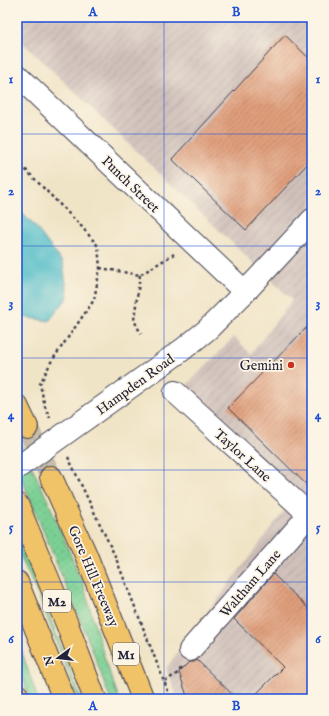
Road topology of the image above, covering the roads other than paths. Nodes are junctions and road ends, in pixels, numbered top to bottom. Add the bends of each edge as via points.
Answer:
1 (17, 75) edge
2 (312, 220) edge
3 (245, 292) junction
4 (175, 392) dead end
5 (17, 406) edge
6 (27, 427) tunnel mouth
7 (17, 468) edge
8 (51, 477) tunnel mouth
9 (17, 504) edge
10 (311, 516) edge
11 (20, 589) edge
12 (108, 609) junction
13 (190, 650) dead end
14 (17, 695) edge
15 (18, 699) edge
16 (54, 699) edge
17 (64, 699) edge
18 (95, 699) edge
19 (134, 699) edge
20 (143, 699) edge

1 - 3 street, Punch Street
2 - 3 street, Hampden Road
3 - 7 street, Hampden Road, bridge via 187,346
4 - 10 street, Taylor Lane
5 - 6 highway
8 - 12 highway, Gore Hill Freeway / M1
9 - 18 highway, M2
10 - 13 street, Waltham Lane
11 - 16 highway
11 - 17 highway, M2
12 - 19 highway
12 - 20 highway, Gore Hill Freeway / M1
14 - 15 highway

